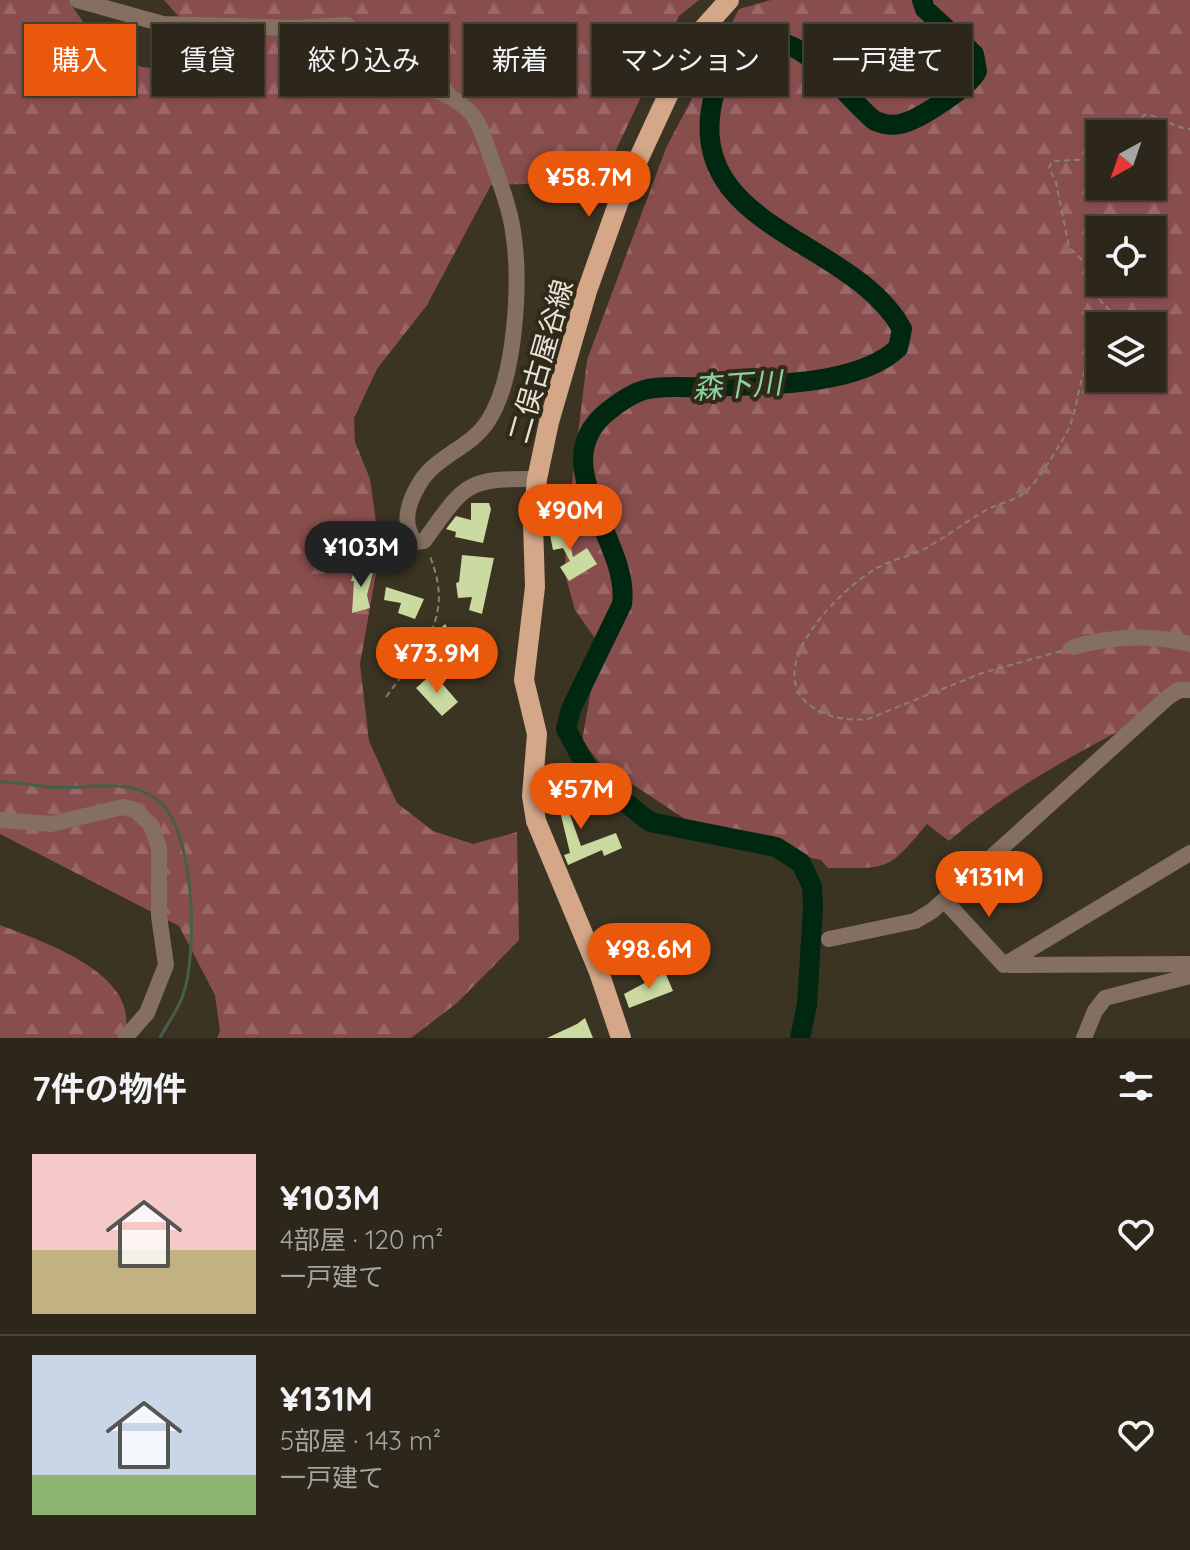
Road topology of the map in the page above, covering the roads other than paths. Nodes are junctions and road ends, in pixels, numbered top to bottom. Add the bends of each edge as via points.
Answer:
1 (77, 0) edge
2 (729, 0) edge
3 (537, 479) junction
4 (1190, 644) edge
5 (1074, 647) road end
6 (1190, 690) edge
7 (0, 820) edge
8 (1190, 853) edge
9 (945, 901) junction
10 (829, 939) dead end
11 (1190, 964) edge
12 (1004, 965) junction
13 (1190, 976) edge
14 (125, 1038) edge
15 (621, 1038) edge
16 (1084, 1038) edge

1 - 3 street via 163,24 347,25 401,74 451,96 470,112 510,212 516,275 513,329 506,376 488,422 470,441 439,459 419,484 408,507 408,533 415,542 424,541 441,513 467,487 483,480
2 - 3 main road, 二俣古屋谷線 via 703,29 682,65 619,201 587,291
3 - 15 main road, 二俣古屋谷線 via 535,587 524,680 537,734 532,796 536,821
4 - 5 street via 1134,637
6 - 9 street via 1167,698
7 - 14 street via 51,824 123,807 151,825 159,848 159,916 166,965 147,1013
8 - 12 street
9 - 10 street via 915,921
9 - 12 street
11 - 12 street
13 - 16 street via 1105,998

